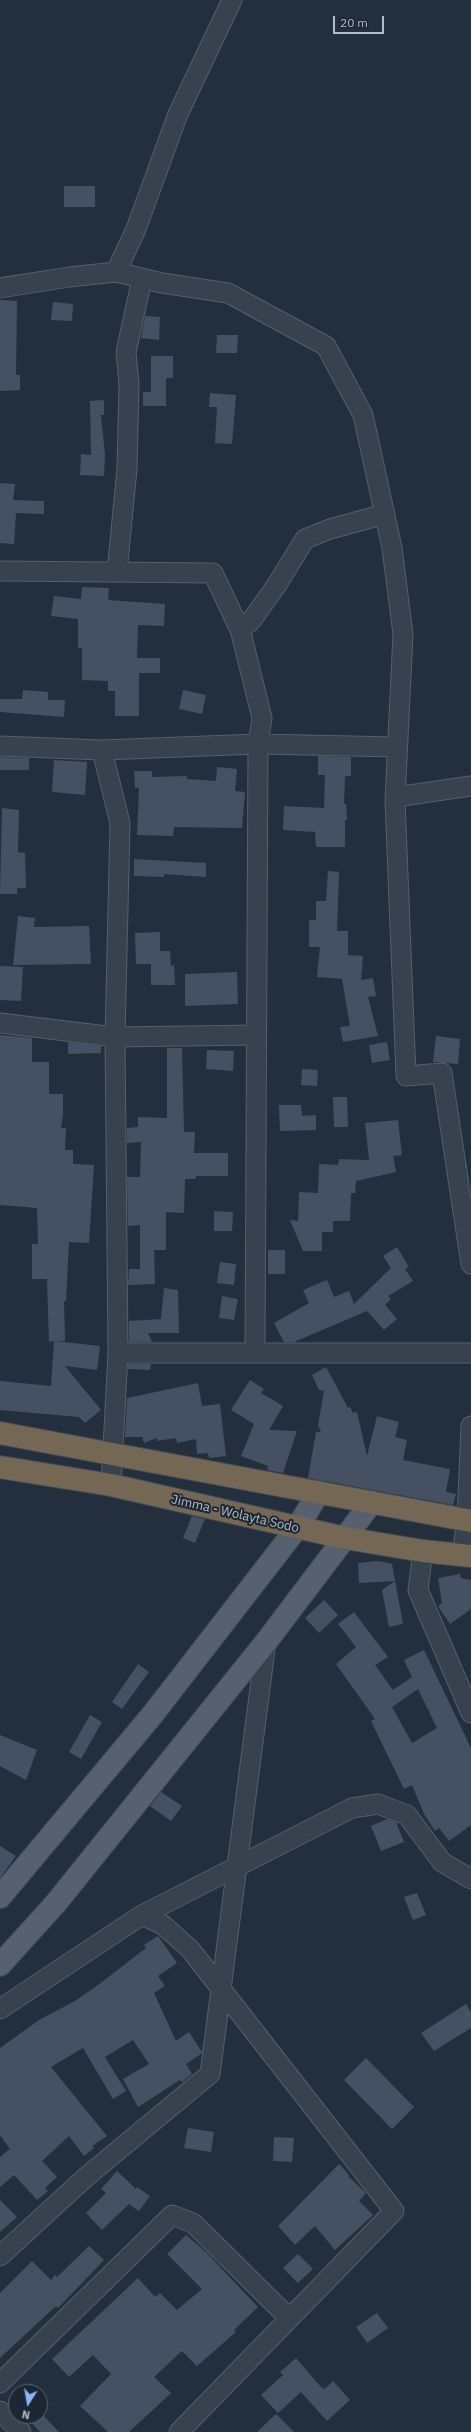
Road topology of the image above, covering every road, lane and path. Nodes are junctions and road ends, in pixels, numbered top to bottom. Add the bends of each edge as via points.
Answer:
1 (232, 0) edge
2 (116, 272) junction
3 (142, 279) junction
4 (0, 288) edge
5 (385, 514) junction
6 (0, 571) edge
7 (117, 572) junction
8 (241, 632) junction
9 (258, 744) junction
10 (0, 746) edge
11 (396, 747) junction
12 (102, 750) junction
13 (471, 786) edge
14 (394, 800) junction
15 (0, 1023) edge
16 (255, 1035) junction
17 (115, 1037) junction
18 (471, 1264) edge
19 (118, 1353) junction
20 (256, 1353) junction
21 (471, 1353) edge
22 (471, 1426) edge
23 (0, 1433) edge
24 (113, 1454) junction
25 (0, 1467) edge
26 (112, 1485) junction
27 (319, 1492) junction
28 (372, 1502) junction
29 (469, 1521) edge
30 (297, 1528) junction
31 (345, 1538) junction
32 (423, 1551) junction
33 (467, 1556) edge
34 (266, 1642) junction
35 (471, 1713) edge
36 (236, 1867) junction
37 (469, 1873) edge
38 (0, 1897) edge
39 (142, 1915) junction
40 (0, 1965) edge
41 (221, 1988) junction
42 (0, 2009) edge
43 (0, 2256) edge
44 (288, 2317) junction
45 (0, 2383) edge
46 (0, 2411) edge
47 (21, 2432) edge
48 (179, 2432) edge

1 - 2 street via 178,114 136,229
2 - 3 street
2 - 4 street
3 - 5 street via 228,293 326,346 363,415
3 - 7 street via 126,352 129,384 127,469
5 - 8 street via 330,529 305,539 276,586 251,621 240,629
5 - 11 street via 392,548 402,634
6 - 7 street
7 - 8 street via 214,573
8 - 9 street via 262,718
9 - 11 street
9 - 12 street
9 - 16 street
10 - 12 street
11 - 14 street
12 - 17 street via 120,823
13 - 14 street via 403,796
14 - 18 street via 406,1076 442,1073
15 - 17 street
16 - 17 street
16 - 20 street
17 - 19 street
19 - 20 street
19 - 24 street
20 - 21 street
22 - 29 street
23 - 24 highway
24 - 26 street
24 - 27 highway
25 - 26 highway, Jimma - Wolayta Sodo
26 - 30 highway, Jimma - Wolayta Sodo
27 - 28 highway
27 - 30 main road
28 - 29 highway
28 - 31 main road
29 - 33 street
30 - 31 highway, Jimma - Wolayta Sodo
30 - 38 main road via 152,1714
31 - 32 highway, Jimma - Wolayta Sodo
31 - 34 main road
32 - 33 highway, Jimma - Wolayta Sodo
32 - 35 street via 418,1590
34 - 36 street
34 - 40 main road via 61,1896
36 - 37 street via 352,1808 378,1804 407,1815 442,1862
36 - 39 street
36 - 41 street
39 - 41 street via 163,1925 190,1949
39 - 42 street
41 - 43 street via 210,2074 86,2177
41 - 44 street via 394,2211
44 - 45 street via 193,2223 172,2215
44 - 48 street
46 - 47 street

